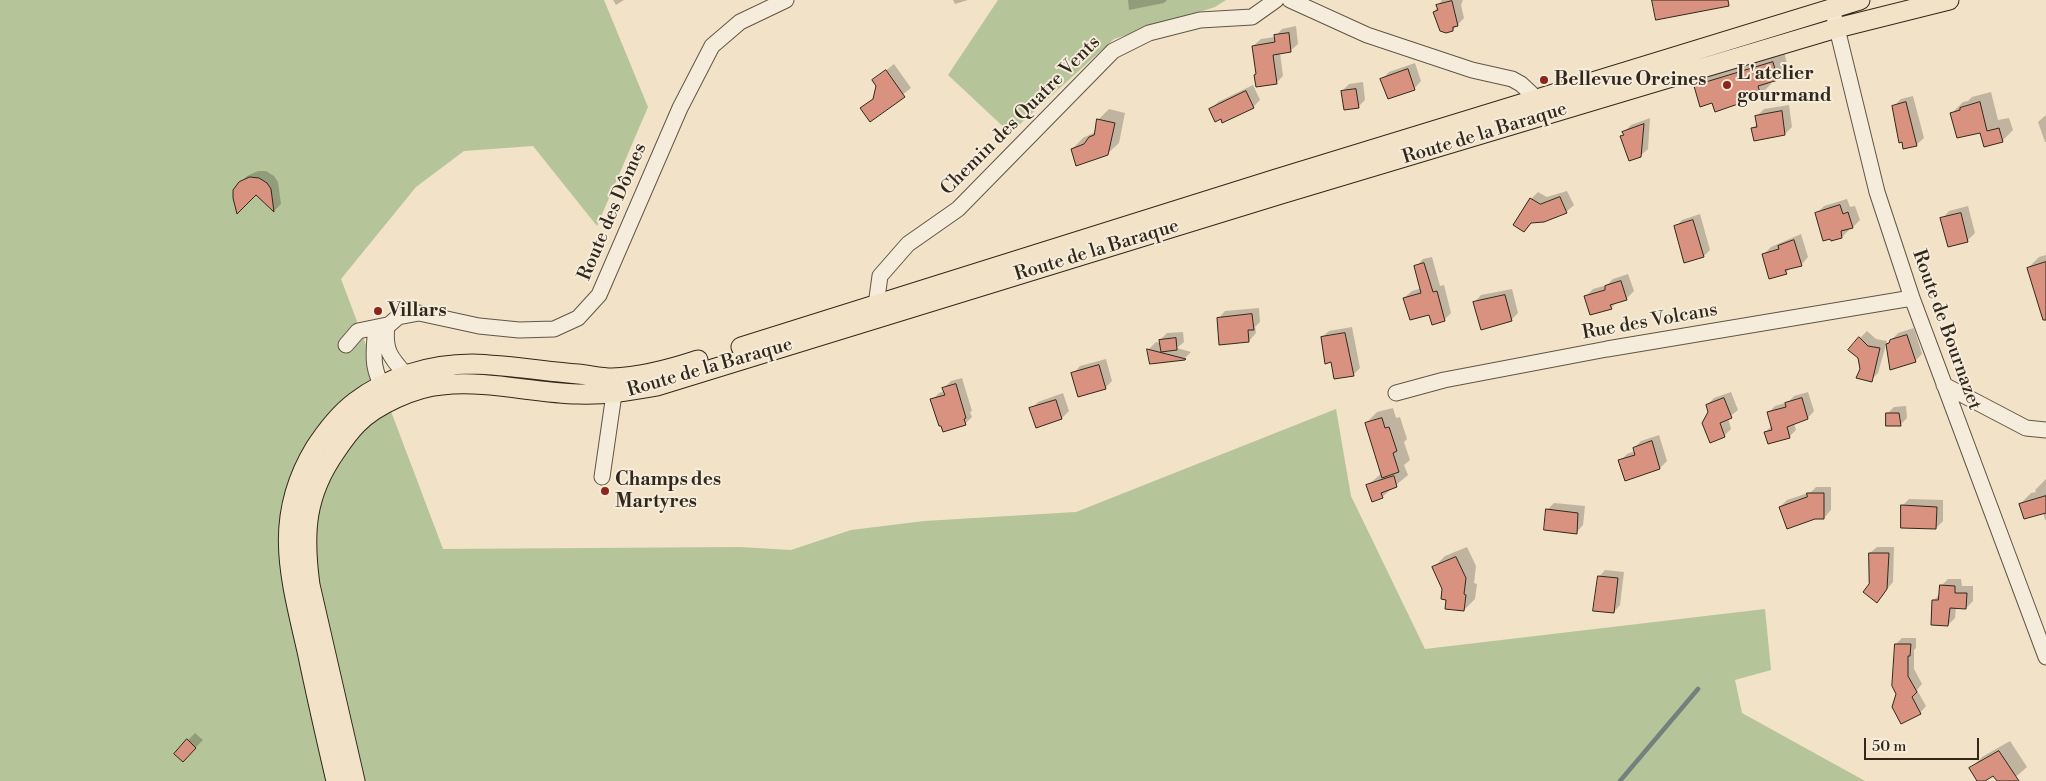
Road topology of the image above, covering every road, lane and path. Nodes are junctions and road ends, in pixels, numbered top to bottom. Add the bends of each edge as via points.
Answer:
1 (786, 0) edge
2 (1276, 0) edge
3 (1290, 0) edge
4 (1860, 0) edge
5 (1949, 0) edge
6 (1832, 8) junction
7 (1837, 28) junction
8 (1537, 99) junction
9 (1547, 116) junction
10 (1912, 298) junction
11 (878, 311) junction
12 (387, 325) junction
13 (346, 345) dead end
14 (406, 374) junction
15 (1944, 385) junction
16 (383, 388) junction
17 (413, 392) junction
18 (1396, 392) dead end
19 (614, 394) junction
20 (2046, 430) edge
21 (602, 477) dead end
22 (306, 526) junction
23 (302, 587) junction
24 (2046, 657) edge
25 (336, 781) edge
26 (355, 781) edge

1 - 12 street, Route des Dômes via 740,22 712,46 680,108 599,295 578,318 554,329 518,330 479,326 419,313 398,317
2 - 11 street, Chemin des Quatre Vents via 1252,17 1200,20 1149,32 1113,51 958,209 908,244 880,276
3 - 8 street via 1368,34 1472,70 1512,80
4 - 6 main road, Route de la Baraque
5 - 7 main road, Route de la Baraque
6 - 7 street, Route de Bournazet
6 - 8 main road, Route de la Baraque
7 - 9 main road, Route de la Baraque
7 - 10 street, Route de Bournazet via 1877,192
8 - 9 street
8 - 11 main road, Route de la Baraque
9 - 11 main road, Route de la Baraque
10 - 15 street, Route de Bournazet
10 - 18 street, Rue des Volcans via 1607,349
11 - 14 main road, Route de la Baraque via 647,374 612,378 472,364 436,366
11 - 19 main road, Route de la Baraque via 657,386
12 - 13 street, Route des Dômes via 358,331
12 - 14 street via 390,358
12 - 16 street via 375,337 373,362
14 - 16 main road, Route de la Baraque
15 - 20 street via 2026,428
15 - 24 street, Route de Bournazet
16 - 17 street
16 - 22 street, Route de la Baraque via 351,413 331,436 313,466 304,493
16 - 23 main road, Route de la Baraque via 364,395 344,410 304,467 294,493 288,526 288,556
17 - 19 main road, Route de la Baraque via 440,385 476,385
17 - 22 main road, Route de la Baraque via 374,410 343,441 324,468 313,494
19 - 21 street
22 - 23 main road, Route de la Baraque
23 - 25 main road
23 - 26 main road

